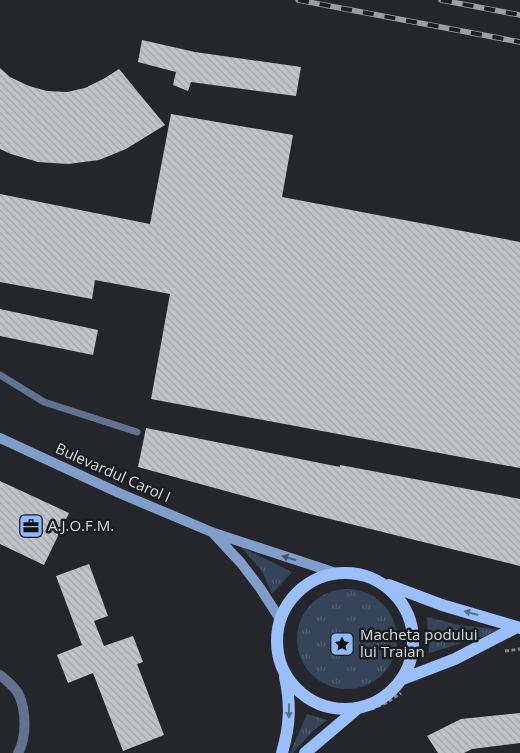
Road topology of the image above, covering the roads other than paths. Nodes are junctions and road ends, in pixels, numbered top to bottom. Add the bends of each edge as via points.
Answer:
1 (0, 375) edge
2 (138, 432) dead end
3 (0, 438) edge
4 (214, 533) junction
5 (336, 572) junction
6 (378, 580) junction
7 (280, 619) junction
8 (519, 628) edge
9 (283, 670) junction
10 (0, 675) edge
11 (403, 678) junction
12 (358, 708) junction
13 (18, 753) edge
14 (282, 753) edge
15 (305, 753) edge

1 - 2 lane via 44,402
3 - 4 main road, Bulevardul Carol I via 119,494
5 -> 4 main road, Bulevardul Carol I
4 - 7 main road, Bulevardul Carol I via 242,563
5 - 6 main road via 357,573
5 - 7 main road via 301,588 288,602
8 -> 6 main road via 442,605
6 - 11 main road via 396,594 408,613 414,635 412,658
7 - 9 main road via 277,636
8 - 11 main road via 455,659
9 - 12 main road via 306,697 340,709
9 -> 14 main road via 290,717
10 - 13 street via 19,694 25,718 22,748
11 - 12 main road via 376,702
12 - 15 main road

